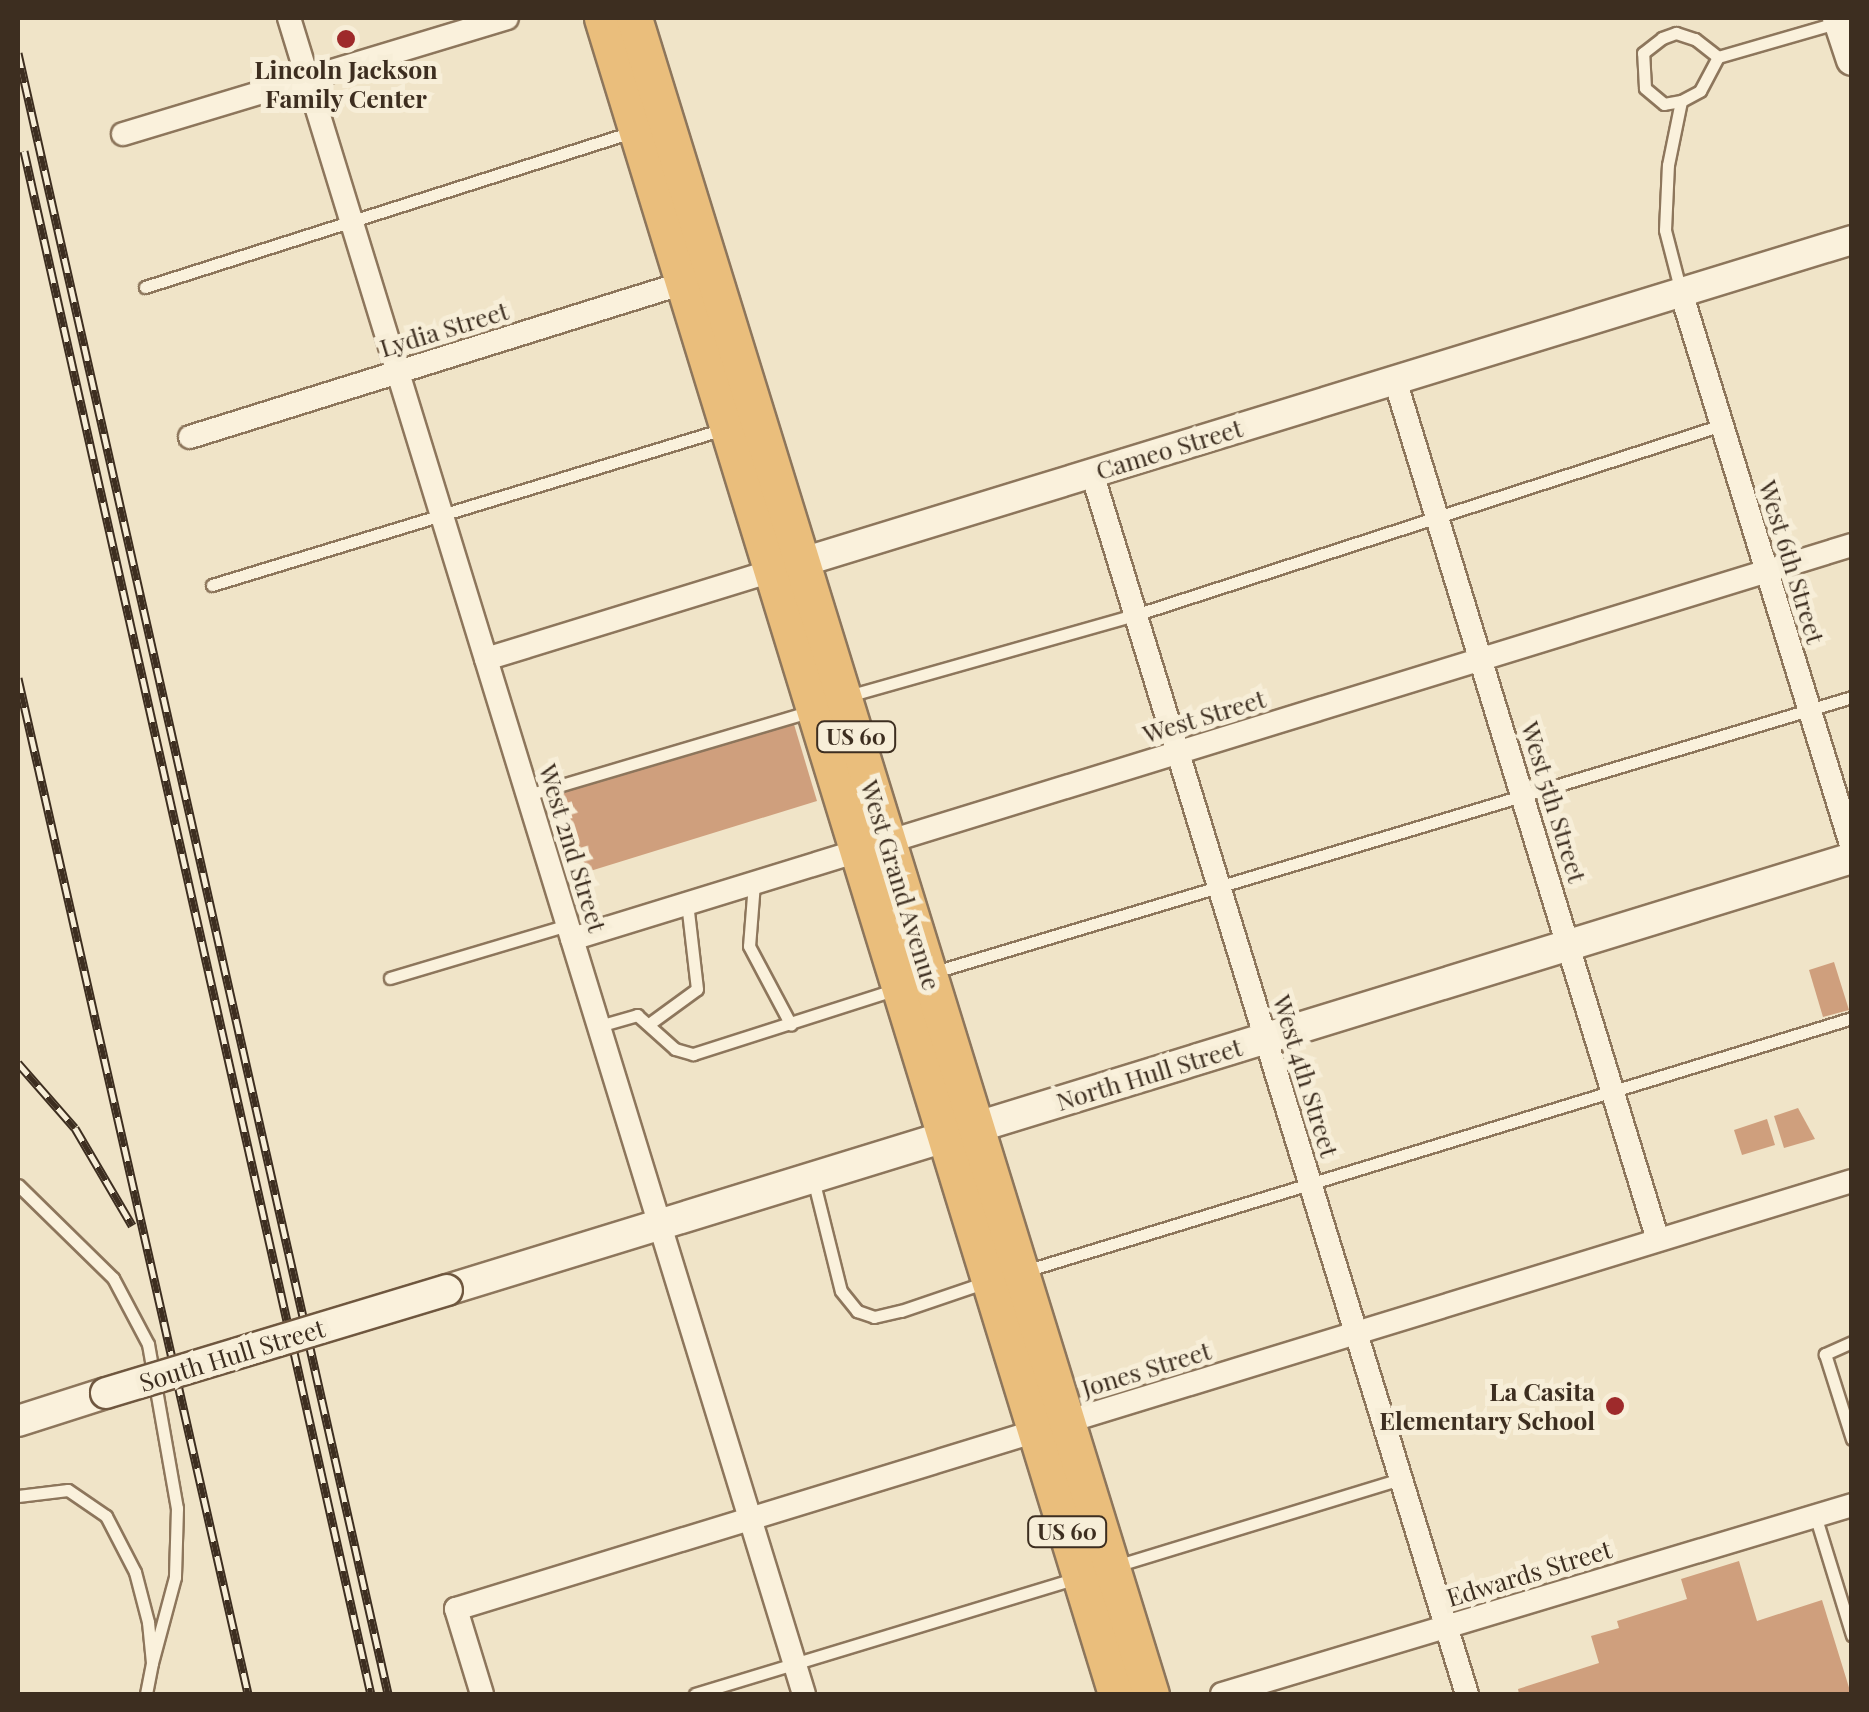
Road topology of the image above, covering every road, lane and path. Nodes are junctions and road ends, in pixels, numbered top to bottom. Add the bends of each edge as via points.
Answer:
1 (289, 18) edge
2 (507, 18) edge
3 (602, 18) edge
4 (634, 18) edge
5 (1839, 20) edge
6 (1718, 57) junction
7 (1852, 60) edge
8 (308, 78) junction
9 (1681, 101) junction
10 (636, 131) junction
11 (123, 134) dead end
12 (352, 222) junction
13 (1852, 240) edge
14 (698, 278) junction
15 (145, 286) dead end
16 (1681, 292) junction
17 (398, 372) junction
18 (1395, 380) junction
19 (1722, 426) junction
20 (728, 428) junction
21 (190, 438) dead end
22 (1092, 473) junction
23 (1437, 514) junction
24 (442, 515) junction
25 (1852, 546) edge
26 (787, 567) junction
27 (1767, 572) junction
28 (212, 586) dead end
29 (1135, 614) junction
30 (486, 659) junction
31 (1482, 659) junction
32 (1852, 698) edge
33 (830, 704) junction
34 (1809, 711) junction
35 (1177, 753) junction
36 (528, 795) junction
37 (1524, 798) junction
38 (873, 846) junction
39 (1852, 848) edge
40 (1852, 858) edge
41 (754, 883) junction
42 (1220, 890) junction
43 (687, 903) junction
44 (570, 932) junction
45 (1569, 945) junction
46 (390, 978) dead end
47 (914, 981) junction
48 (1852, 1018) edge
49 (650, 1024) junction
50 (791, 1025) junction
51 (599, 1026) junction
52 (1265, 1038) junction
53 (1613, 1091) junction
54 (961, 1132) junction
55 (813, 1178) junction
56 (1852, 1180) edge
57 (18, 1185) edge
58 (1310, 1185) junction
59 (660, 1224) junction
60 (1658, 1240) junction
61 (1006, 1276) junction
62 (446, 1290) joint
63 (1356, 1333) junction
64 (1852, 1342) edge
65 (18, 1421) edge
66 (1052, 1426) junction
67 (1852, 1439) edge
68 (1400, 1479) junction
69 (18, 1496) edge
70 (1852, 1504) edge
71 (1815, 1516) junction
72 (750, 1519) junction
73 (1096, 1572) junction
74 (1446, 1627) junction
75 (1852, 1635) edge
76 (152, 1663) junction
77 (794, 1663) junction
78 (146, 1694) edge
79 (482, 1694) edge
80 (695, 1694) edge
81 (804, 1694) edge
82 (1116, 1694) edge
83 (1151, 1694) edge
84 (1222, 1694) edge
85 (1467, 1694) edge

1 - 8 street, West 2nd Street
2 - 8 street
3 - 10 highway, West Grand Avenue / US 60
4 - 14 highway, West Grand Avenue / US 60
5 - 6 lane
5 - 7 main road
6 - 9 lane via 1700,91
6 - 9 lane via 1676,34 1642,53 1645,88 1664,104
8 - 11 street
8 - 12 street, West 2nd Street
9 - 16 lane via 1668,165 1665,230
10 - 12 lane
10 - 14 highway, West Grand Avenue / US 60
12 - 15 lane
12 - 17 street, West 2nd Street
13 - 16 street, Cameo Street
14 - 17 street, Lydia Street
14 - 20 highway, West Grand Avenue / US 60
14 - 26 highway, West Grand Avenue / US 60
16 - 18 street, Cameo Street
16 - 19 street, West 6th Street
17 - 21 street, Lydia Street
17 - 24 street, West 2nd Street
18 - 22 street, Cameo Street
18 - 23 street, West 5th Street
19 - 23 lane
19 - 27 street, West 6th Street
20 - 24 lane
20 - 26 highway, West Grand Avenue / US 60
22 - 26 street, Cameo Street
22 - 29 street, West 4th Street
23 - 29 lane
23 - 31 street, West 5th Street
24 - 28 lane
24 - 30 street, West 2nd Street
25 - 27 street, West Street
26 - 30 street, Cameo Street
26 - 33 highway, West Grand Avenue / US 60
27 - 31 street, West Street
27 - 34 street, West 6th Street
29 - 33 lane
29 - 35 street, West 4th Street
30 - 36 street, West 2nd Street
31 - 35 street, West Street
31 - 37 street, West 5th Street
32 - 34 lane
33 - 36 lane
33 - 38 highway, West Grand Avenue / US 60
34 - 37 lane
34 - 39 street, West 6th Street
35 - 38 street, West Street
35 - 42 street, West 4th Street
36 - 44 street, West 2nd Street
37 - 42 lane
37 - 45 street, West 5th Street
38 - 41 street, West Street
38 - 47 highway, West Grand Avenue / US 60
40 - 45 main road, North Hull Street
41 - 43 street, West Street
41 - 50 lane via 749,946
42 - 47 lane
42 - 52 street, West 4th Street
43 - 44 street, West Street
43 - 49 lane via 697,989
44 - 46 lane
44 - 51 street, West 2nd Street
45 - 52 main road, North Hull Street
45 - 53 street, West 5th Street
47 - 50 lane
47 - 54 highway, West Grand Avenue / US 60
48 - 53 lane
49 - 50 lane via 675,1049 693,1054
49 - 51 lane via 637,1014
51 - 59 street, West 2nd Street
52 - 54 main road, North Hull Street
52 - 58 street, West 4th Street
53 - 58 lane
53 - 60 street, West 5th Street
54 - 55 main road, North Hull Street
54 - 61 highway, West Grand Avenue / US 60
55 - 59 main road, North Hull Street
55 - 61 lane via 841,1291 857,1310 874,1316 901,1310
56 - 60 street, Jones Street
57 - 76 lane via 113,1278 148,1344 177,1508 176,1577
58 - 61 lane
58 - 63 street, West 4th Street
59 - 62 main road, North Hull Street
59 - 72 street, West 2nd Street
60 - 63 street, Jones Street
61 - 66 highway, West Grand Avenue / US 60
62 - 65 main road, South Hull Street, bridge
63 - 66 street, Jones Street
63 - 68 street, West 4th Street
64 - 67 lane via 1825,1354
66 - 72 street, Jones Street
66 - 73 highway, West Grand Avenue / US 60
68 - 73 lane
68 - 74 street, West 4th Street
69 - 76 lane via 68,1490 106,1516 134,1572
70 - 71 street, Edwards Street
71 - 74 street, Edwards Street
71 - 75 lane
72 - 77 street, West 2nd Street
72 - 79 street, Jones Street via 456,1610
73 - 77 lane
73 - 82 highway, West Grand Avenue / US 60
73 - 83 highway, West Grand Avenue / US 60
74 - 84 street, Edwards Street
74 - 85 street, West 4th Street
76 - 78 lane
77 - 80 lane
77 - 81 street, West 2nd Street

